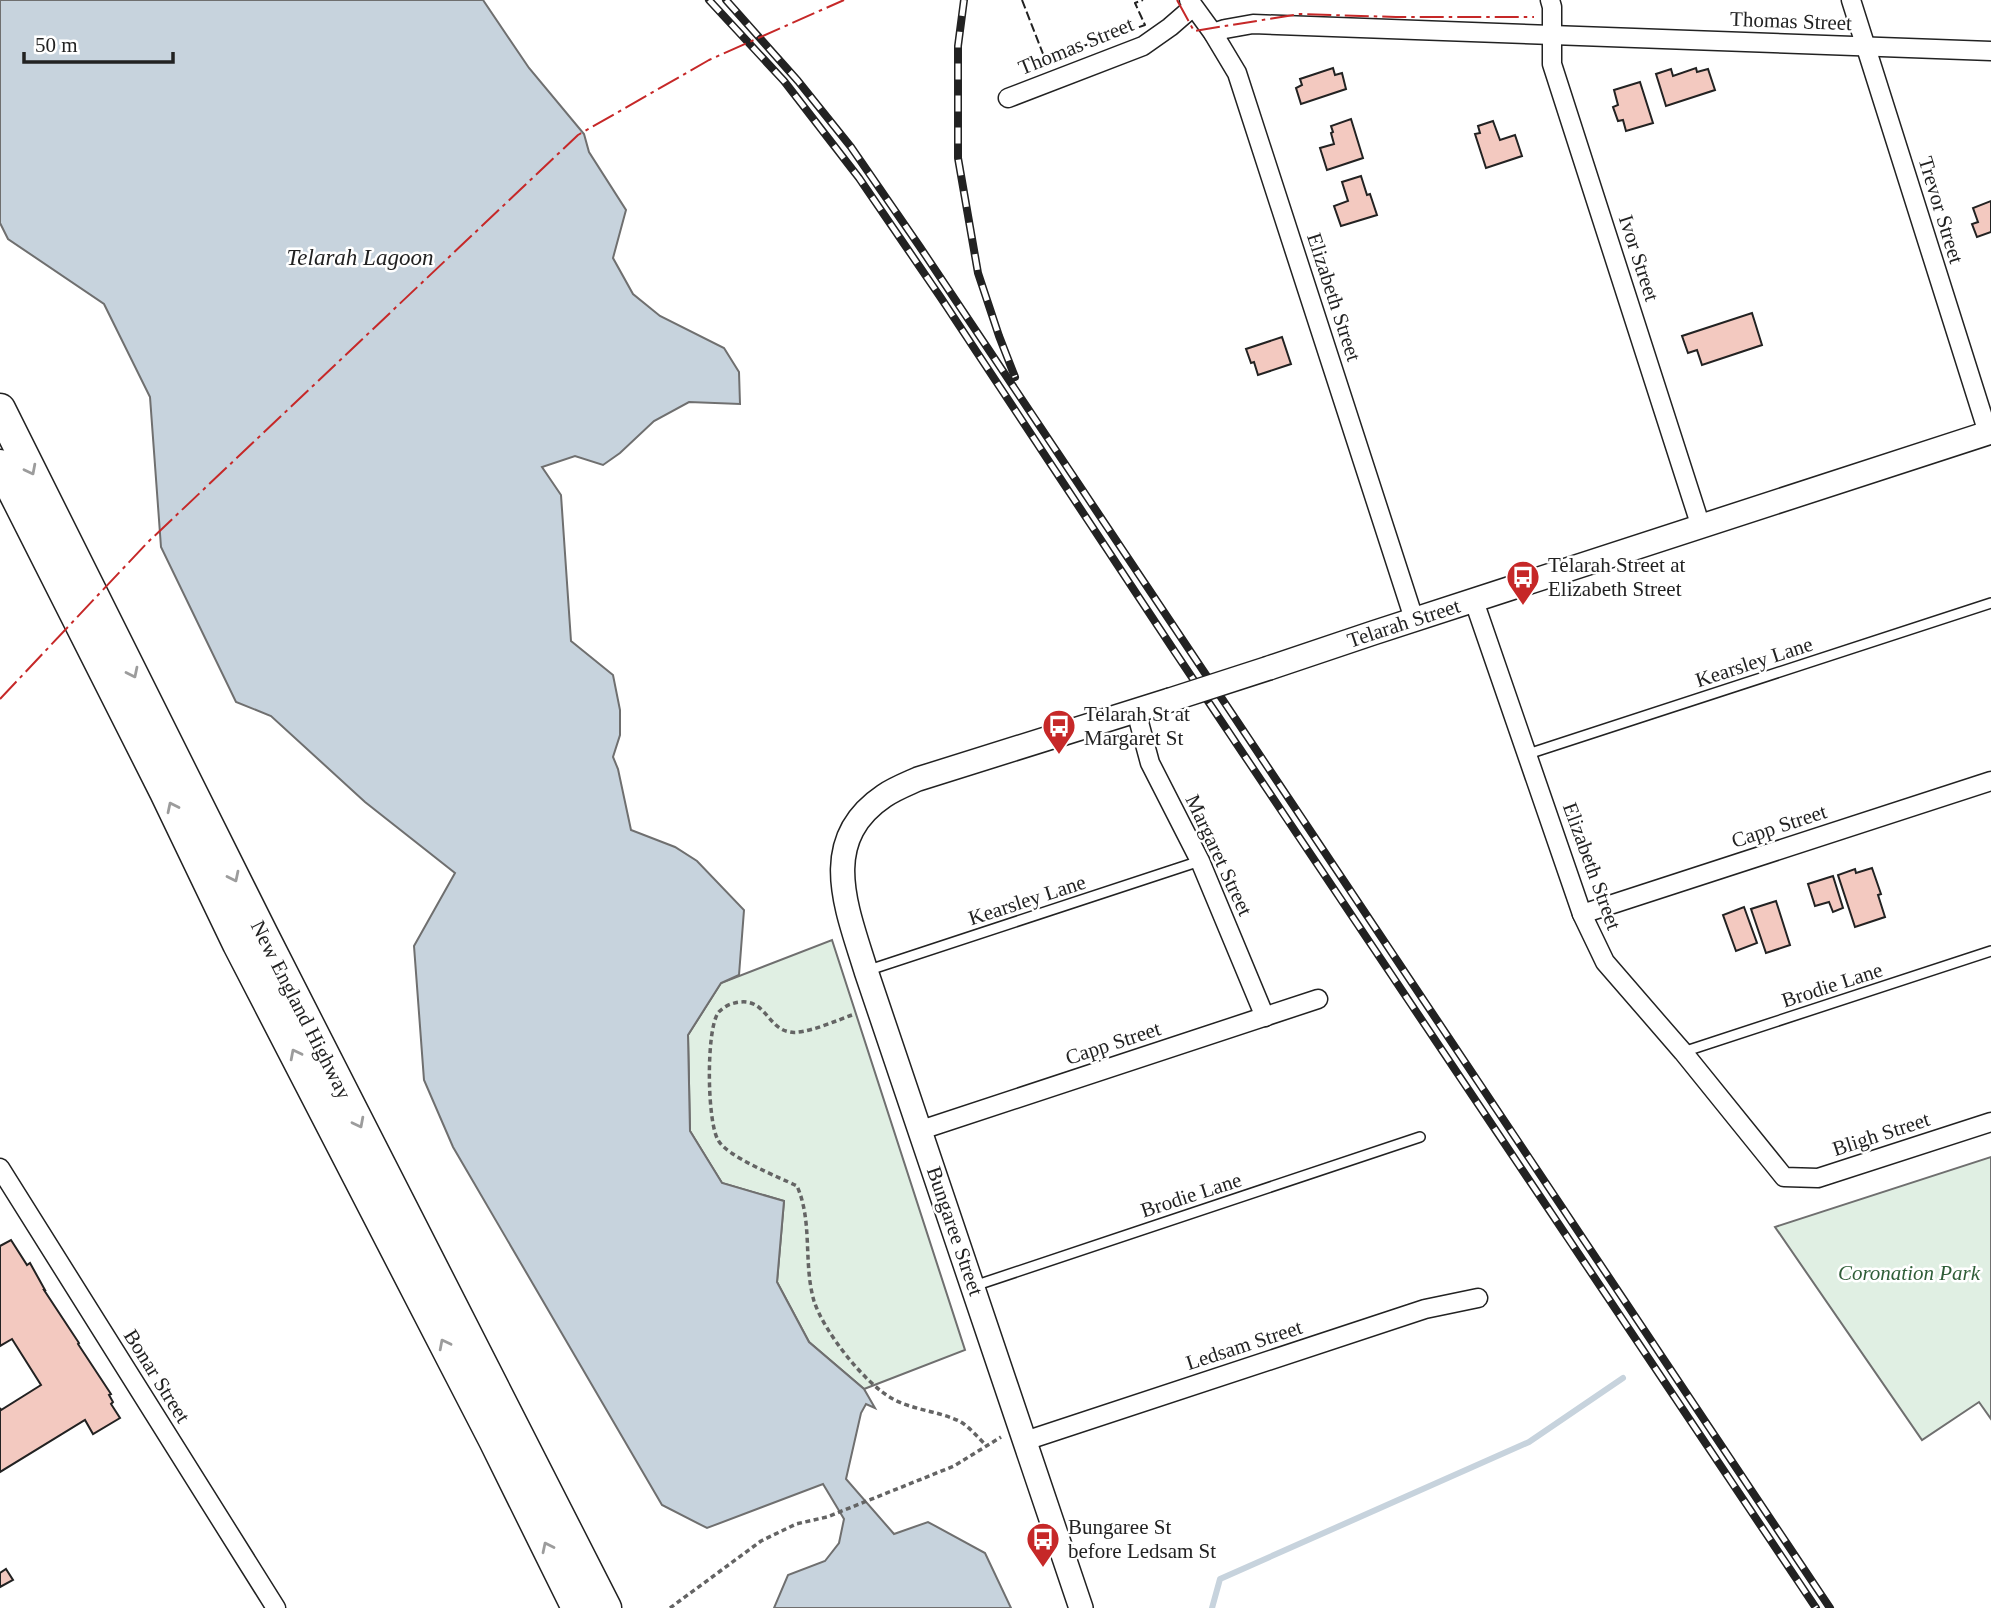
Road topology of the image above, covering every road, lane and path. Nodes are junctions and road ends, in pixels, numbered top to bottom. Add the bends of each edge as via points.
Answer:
1 (1550, 0) edge
2 (1851, 0) edge
3 (1191, 3) edge
4 (1213, 33) junction
5 (1552, 36) junction
6 (1866, 46) junction
7 (1991, 51) edge
8 (1008, 99) dead end
9 (0, 409) edge
10 (1989, 433) edge
11 (0, 465) edge
12 (1701, 527) junction
13 (1474, 601) junction
14 (1991, 603) edge
15 (1414, 620) junction
16 (1136, 711) junction
17 (1528, 754) junction
18 (1991, 781) edge
19 (844, 850) joint
20 (1200, 861) junction
21 (1582, 914) junction
22 (1991, 951) edge
23 (866, 971) junction
24 (1318, 999) dead end
25 (852, 1016) dead end
26 (1265, 1017) junction
27 (1683, 1052) junction
28 (1991, 1122) edge
29 (921, 1130) junction
30 (1420, 1137) dead end
31 (0, 1168) edge
32 (1784, 1177) joint
33 (973, 1286) junction
34 (1478, 1298) dead end
35 (1015, 1438) junction
36 (987, 1446) junction
37 (276, 1608) edge
38 (577, 1608) edge
39 (606, 1608) edge
40 (670, 1608) edge
41 (1081, 1608) edge

1 - 5 street, Ivor Street
2 - 6 street, Trevor Street
3 - 4 street, Elizabeth Street
3 - 8 street, Thomas Street via 1170,27 1143,46
4 - 5 street, Thomas Street via 1253,24
4 - 15 street, Elizabeth Street via 1237,74
5 - 6 street, Thomas Street
5 - 12 street, Ivor Street via 1552,64
6 - 7 street, Thomas Street
6 - 10 street, Trevor Street
9 -> 39 highway, New England Highway
10 - 12 street, Telarah Street
38 -> 11 highway, New England Highway
12 - 13 street, Telarah Street
13 - 15 street, Telarah Street
13 - 17 street, Elizabeth Street
14 - 17 lane, Kearsley Lane
15 - 16 street, Telarah Street, bridge
16 - 19 street, Telarah Street via 918,779 884,795 860,817
16 - 20 street, Margaret Street via 1150,763
17 - 21 street, Elizabeth Street
18 - 21 street, Capp Street
19 - 23 street, Bungaree Street via 845,900
20 - 23 lane, Kearsley Lane
20 - 26 street, Margaret Street
21 - 27 street, Elizabeth Street via 1605,962
22 - 27 lane, Brodie Lane
23 - 29 street, Bungaree Street
24 - 26 street, Capp Street
25 - 36 path via 790,1032 748,1002 730,1004 718,1012 709,1089 719,1141 742,1160 797,1186 804,1201 814,1299 836,1343 875,1386 894,1399 960,1422
26 - 29 street, Capp Street
27 - 32 street, Elizabeth Street
28 - 32 street, Bligh Street via 1818,1178
29 - 33 street, Bungaree Street
30 - 33 lane, Brodie Lane
31 - 37 street, Bonar Street
33 - 35 street, Bungaree Street
34 - 35 street, Ledsam Street via 1425,1309
35 - 36 path
35 - 41 street, Bungaree Street
36 - 40 path via 954,1466 761,1541

